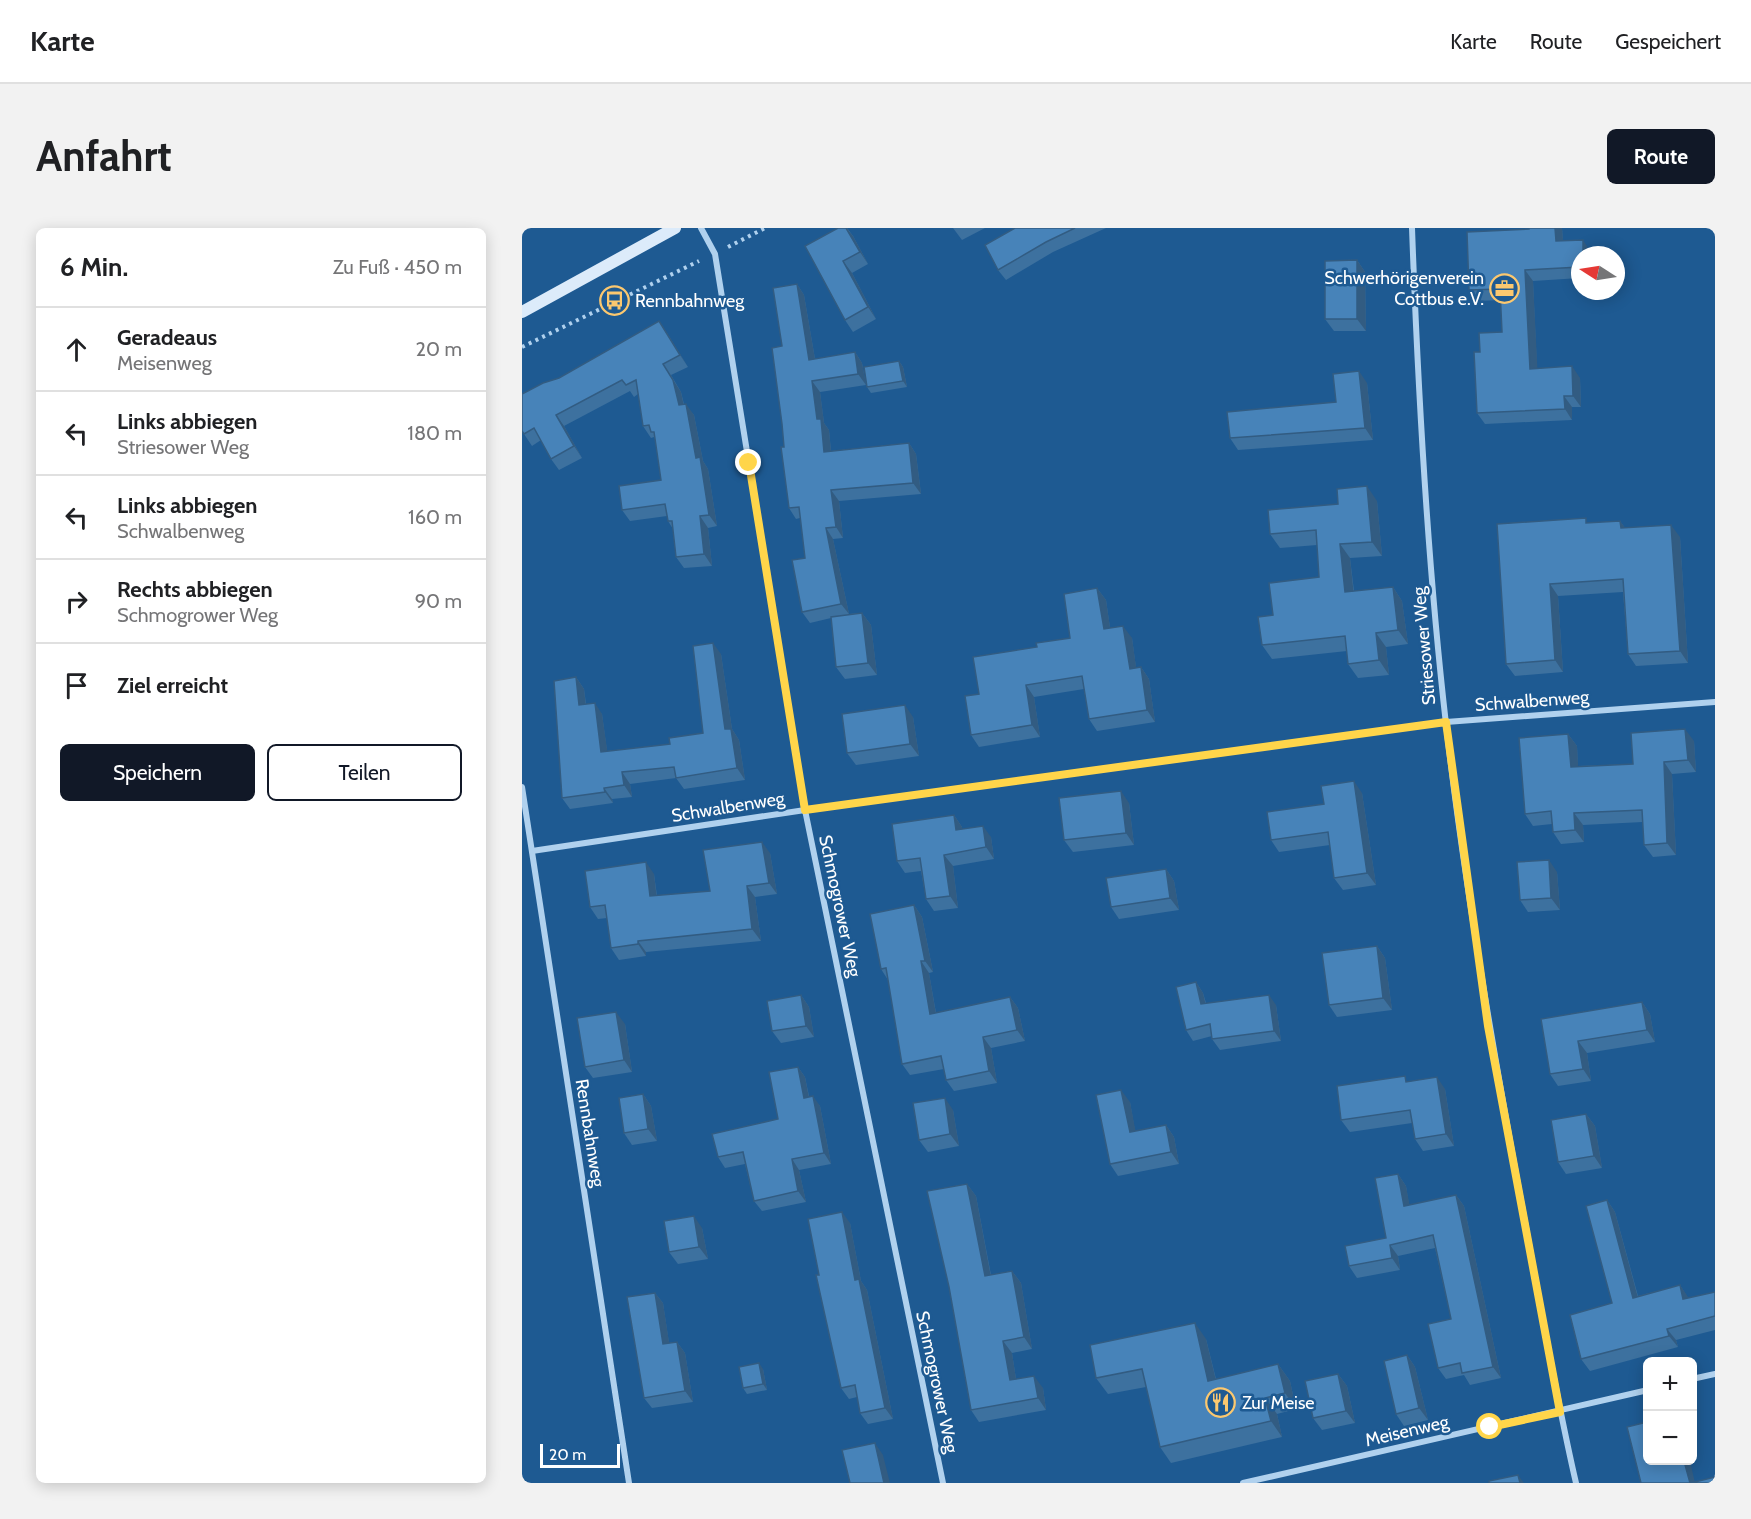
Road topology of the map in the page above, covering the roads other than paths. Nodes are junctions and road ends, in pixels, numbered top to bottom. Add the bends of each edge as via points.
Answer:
1 (675, 228) edge
2 (701, 228) edge
3 (1412, 228) edge
4 (522, 312) edge
5 (1715, 702) edge
6 (1446, 722) junction
7 (522, 787) edge
8 (805, 810) junction
9 (532, 851) junction
10 (1715, 1374) edge
11 (1697, 1378) edge
12 (1643, 1391) edge
13 (1560, 1412) junction
14 (629, 1483) edge
15 (943, 1483) edge
16 (1243, 1483) edge
17 (1576, 1483) edge

1 - 4 main road
2 - 8 street, Schmogrower Weg via 715,254
3 - 6 street, Striesower Weg via 1424,477
5 - 6 street, Schwalbenweg
6 - 8 street, Schwalbenweg
6 - 13 street, Striesower Weg via 1486,1015
7 - 9 street, Rennbahnweg
8 - 9 street, Schwalbenweg
8 - 15 street, Schmogrower Weg
9 - 14 street, Rennbahnweg
10 - 11 street
12 - 13 street, Meisenweg
13 - 16 street, Meisenweg
13 - 17 street, Striesower Weg

